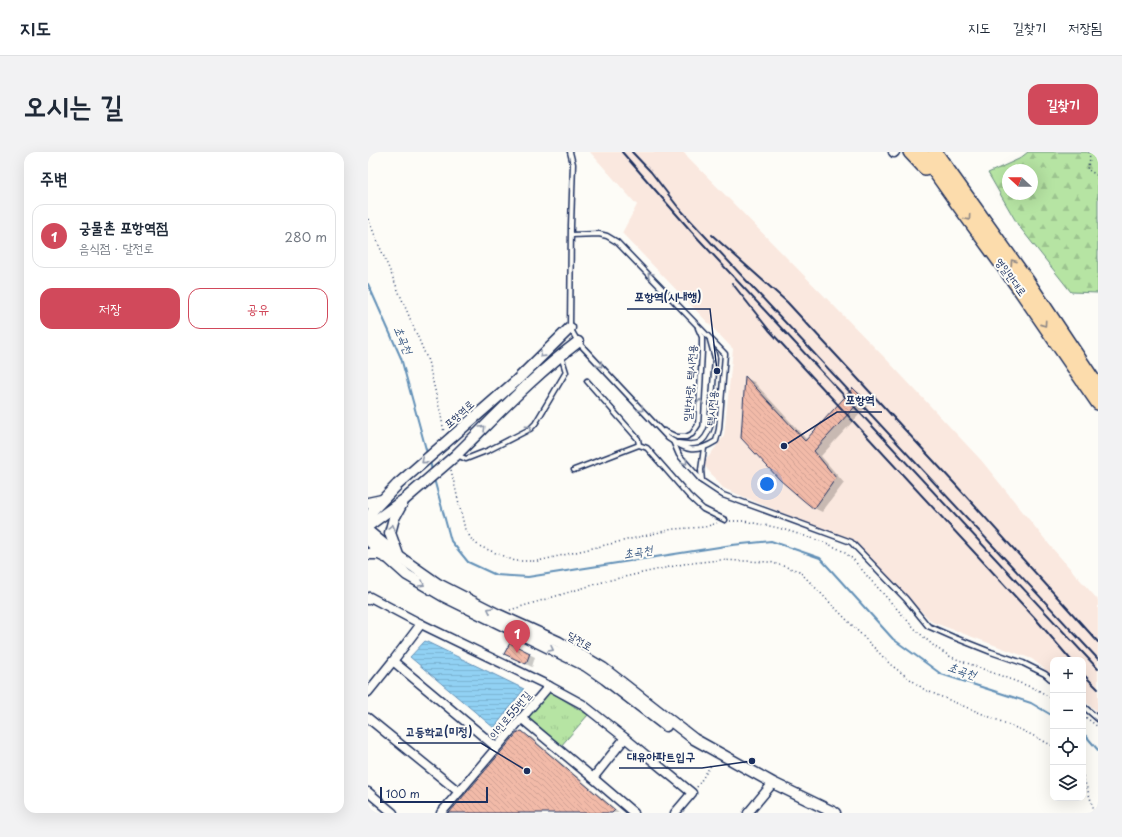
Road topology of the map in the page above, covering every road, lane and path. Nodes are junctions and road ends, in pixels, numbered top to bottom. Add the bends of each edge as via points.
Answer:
1 (570, 152) edge
2 (910, 152) edge
3 (921, 152) edge
4 (935, 152) edge
5 (939, 152) edge
6 (1089, 152) edge
7 (946, 167) junction
8 (1098, 176) edge
9 (957, 203) junction
10 (572, 235) junction
11 (696, 324) junction
12 (570, 328) junction
13 (710, 338) junction
14 (578, 342) junction
15 (561, 354) junction
16 (586, 381) dead end
17 (1098, 387) edge
18 (1098, 403) edge
19 (661, 430) junction
20 (674, 442) junction
21 (639, 445) junction
22 (704, 448) junction
23 (456, 455) junction
24 (574, 470) dead end
25 (702, 481) junction
26 (382, 500) junction
27 (404, 500) junction
28 (368, 502) edge
29 (725, 520) joint
30 (368, 521) edge
31 (368, 526) edge
32 (368, 531) edge
33 (368, 538) edge
34 (368, 554) edge
35 (394, 558) junction
36 (368, 600) edge
37 (497, 614) junction
38 (421, 624) junction
39 (393, 661) junction
40 (1050, 678) edge
41 (548, 686) junction
42 (368, 692) edge
43 (1050, 697) edge
44 (1086, 709) edge
45 (1086, 717) edge
46 (368, 718) edge
47 (521, 718) junction
48 (1098, 719) edge
49 (1098, 727) edge
50 (625, 738) junction
51 (1050, 744) edge
52 (496, 748) junction
53 (711, 766) dead end
54 (593, 778) junction
55 (773, 783) junction
56 (1086, 785) edge
57 (368, 792) edge
58 (459, 792) junction
59 (692, 793) junction
60 (393, 813) edge
61 (441, 813) edge
62 (634, 813) edge
63 (675, 813) edge
64 (748, 813) edge
65 (835, 813) edge
66 (1095, 813) edge

1 - 10 lane via 573,164
2 - 9 highway
3 - 9 highway, 영일만대로
4 - 7 highway, 영일만대로
5 - 7 highway
6 - 8 path via 1087,169
17 -> 7 highway, 영일만대로 via 1028,282
9 -> 18 highway, 영일만대로
11 -> 10 lane, 택시전용 via 618,242 600,234
10 - 12 lane
11 - 13 lane, 택시전용
19 -> 11 lane, 일반차량, 택시전용 via 677,437 686,437 692,434 698,424 702,337
12 - 14 lane
12 -> 26 street, 포항역로, bridge via 514,382
13 - 20 lane via 715,358 707,437 699,443 687,445
13 - 22 lane, 택시전용 via 725,354 720,429 716,441
14 - 15 street
14 -> 19 lane
23 -> 15 street
23 -> 15 lane via 466,459 530,429 566,372
16 - 21 lane via 638,439
19 - 20 lane
20 - 22 lane via 691,450
20 -> 25 lane via 679,455
21 - 24 lane
21 - 29 lane via 646,448 703,509
22 - 25 lane via 700,470
23 - 27 street, bridge
25 - 40 lane via 723,495 851,542 906,599 928,626 1024,663
26 - 28 street
26 - 30 street, 포항역로
27 - 31 street
35 -> 27 street via 390,533 394,518
29 - 43 path via 779,528 841,550 853,559 917,631 935,647 951,657 1036,689
32 - 35 street, 달전로
33 - 35 street, 달전로
34 - 35 street
37 -> 35 street, 달전로
35 -> 55 street, 달전로 via 407,575 443,596 586,666 688,743 761,782
36 - 38 street via 370,597
37 - 51 path via 606,581 684,564 719,560 770,562 799,571 891,665 925,690
37 - 55 street, 달전로 via 559,642 603,668 694,739
38 - 39 street
38 - 41 street
39 - 42 street
39 - 52 street
41 - 47 street, 이인로55번길
41 - 50 street via 582,704
44 - 48 lane
45 - 49 path
46 - 58 street
47 - 52 street, 이인로55번길
47 - 54 street
50 - 54 street
50 - 59 street
52 - 58 street, 이인로55번길
53 - 59 path
54 - 62 street
55 - 64 street
55 - 65 street, 달전로
56 - 66 path
57 - 60 street
58 - 61 street, 이인로55번길
59 - 63 street

